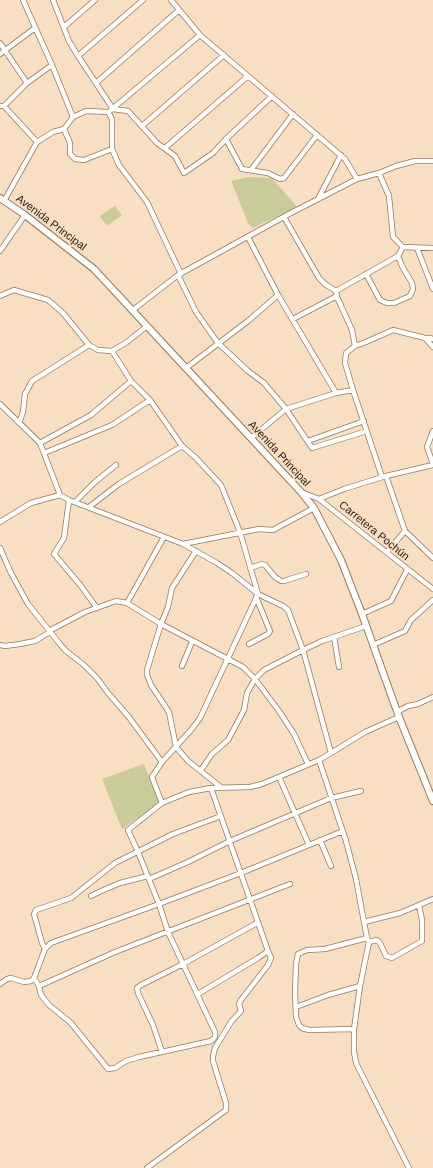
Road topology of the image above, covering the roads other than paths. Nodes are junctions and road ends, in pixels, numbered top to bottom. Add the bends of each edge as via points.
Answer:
1 (23, 0) edge
2 (53, 0) edge
3 (95, 0) edge
4 (143, 0) edge
5 (171, 0) edge
6 (179, 10) junction
7 (64, 27) junction
8 (35, 28) junction
9 (200, 35) junction
10 (0, 43) edge
11 (5, 49) junction
12 (0, 54) edge
13 (224, 55) junction
14 (78, 56) junction
15 (52, 65) junction
16 (248, 76) junction
17 (27, 83) junction
18 (96, 83) junction
19 (272, 96) junction
20 (2, 106) edge
21 (112, 108) junction
22 (108, 112) junction
23 (293, 114) junction
24 (73, 117) junction
25 (142, 126) junction
26 (64, 129) junction
27 (317, 135) junction
28 (226, 139) junction
29 (37, 142) junction
30 (165, 148) junction
31 (112, 149) junction
32 (341, 155) junction
33 (433, 161) edge
34 (252, 170) junction
35 (379, 173) junction
36 (357, 179) junction
37 (318, 199) junction
38 (2, 200) edge
39 (25, 216) junction
40 (284, 217) junction
41 (248, 237) junction
42 (403, 247) junction
43 (417, 248) junction
44 (433, 248) edge
45 (0, 251) edge
46 (398, 256) junction
47 (179, 274) junction
48 (366, 274) junction
49 (433, 289) edge
50 (336, 291) junction
51 (278, 295) junction
52 (0, 296) edge
53 (337, 296) junction
54 (133, 310) junction
55 (293, 319) junction
56 (147, 326) junction
57 (425, 338) junction
58 (433, 339) edge
59 (218, 343) junction
60 (89, 345) junction
61 (355, 346) junction
62 (433, 347) edge
63 (112, 351) junction
64 (186, 368) junction
65 (131, 381) junction
66 (353, 390) junction
67 (336, 393) junction
68 (150, 400) junction
69 (0, 404) edge
70 (286, 409) junction
71 (364, 421) junction
72 (19, 423) junction
73 (367, 431) junction
74 (433, 431) edge
75 (251, 438) junction
76 (308, 441) junction
77 (40, 443) junction
78 (182, 446) junction
79 (44, 453) junction
80 (116, 465) dead end
81 (433, 465) edge
82 (384, 477) junction
83 (301, 492) junction
84 (60, 495) junction
85 (319, 499) junction
86 (69, 500) junction
87 (75, 502) junction
88 (89, 507) junction
89 (314, 508) junction
90 (0, 522) edge
91 (406, 531) junction
92 (240, 532) junction
93 (164, 538) junction
94 (183, 544) junction
95 (0, 548) edge
96 (196, 551) junction
97 (387, 552) junction
98 (432, 556) edge
99 (250, 568) junction
100 (407, 570) junction
101 (306, 574) dead end
102 (433, 589) edge
103 (257, 596) junction
104 (433, 600) edge
105 (127, 602) junction
106 (97, 608) junction
107 (362, 614) junction
108 (161, 624) junction
109 (366, 626) junction
110 (50, 632) junction
111 (334, 637) junction
112 (192, 642) junction
113 (249, 644) dead end
114 (0, 645) edge
115 (373, 645) junction
116 (303, 650) junction
117 (227, 658) junction
118 (182, 666) dead end
119 (339, 667) dead end
120 (255, 679) junction
121 (433, 697) edge
122 (398, 714) junction
123 (176, 747) junction
124 (331, 753) junction
125 (319, 760) junction
126 (162, 762) junction
127 (308, 764) junction
128 (201, 770) junction
129 (279, 777) junction
130 (211, 788) junction
131 (222, 788) junction
132 (361, 791) dead end
133 (431, 793) edge
134 (331, 798) junction
135 (433, 801) edge
136 (162, 803) junction
137 (295, 814) junction
138 (221, 816) junction
139 (343, 831) junction
140 (320, 840) junction
141 (230, 841) junction
142 (309, 845) junction
143 (138, 852) junction
144 (331, 866) dead end
145 (241, 873) junction
146 (148, 877) junction
147 (290, 884) dead end
148 (91, 896) dead end
149 (250, 899) junction
150 (433, 899) edge
151 (159, 904) junction
152 (419, 905) junction
153 (364, 922) junction
154 (257, 923) junction
155 (168, 932) junction
156 (368, 940) junction
157 (45, 949) junction
158 (268, 950) junction
159 (183, 964) junction
160 (34, 978) junction
161 (0, 984) edge
162 (39, 986) junction
163 (360, 986) junction
164 (198, 994) junction
165 (296, 1006) junction
166 (354, 1029) junction
167 (162, 1052) junction
168 (147, 1168) edge
169 (409, 1168) edge

1 - 8 street
2 - 7 street
3 - 7 street
4 - 14 street
5 - 6 street
6 - 9 street
6 - 18 street
7 - 14 street
8 - 11 street
8 - 15 street
9 - 13 street
9 - 21 street
10 - 11 street
11 - 12 street
11 - 17 street
13 - 16 street
13 - 25 street
14 - 18 street
15 - 17 street
15 - 24 street
16 - 19 street
16 - 30 street
17 - 20 street
18 - 21 street
19 - 23 street
19 - 28 street
20 - 29 street
21 - 22 street
21 - 25 street via 128,111
22 - 24 street via 86,112
22 - 31 street via 112,119
23 - 27 street
23 - 34 street
24 - 26 street
25 - 30 street
26 - 29 street via 53,132
26 - 31 street via 70,143 70,154 75,159 84,160
27 - 32 street
27 - 34 street via 284,178
28 - 30 street via 213,153 184,173 175,156
28 - 34 street via 242,169
29 - 38 street
31 - 47 street via 119,165 147,202
32 - 36 street
32 - 37 street
33 - 35 street via 396,166
35 - 36 street
35 - 42 street via 389,196 393,237
36 - 37 street
37 - 40 street
38 - 39 main road, Avenida Principal
39 - 45 street
39 - 54 main road, Avenida Principal via 94,269
40 - 41 street
40 - 50 street via 319,278
41 - 47 street
41 - 51 street
42 - 43 street
42 - 46 street
43 - 44 street
43 - 49 street
46 - 48 street
46 - 48 street via 412,283 410,296 394,303 380,300
47 - 54 street
47 - 59 street via 196,312
48 - 50 street
50 - 53 street
51 - 55 street
51 - 59 street
52 - 60 street via 14,290 50,301
53 - 55 street
53 - 61 street via 352,330
54 - 56 main road, Avenida Principal
55 - 67 street
56 - 63 street
56 - 64 main road, Avenida Principal
57 - 58 street
57 - 61 street via 393,330
57 - 62 street
59 - 64 street
59 - 70 street via 264,383
60 - 63 street via 96,350
60 - 72 street via 32,382 25,394 24,412
61 - 66 street via 346,353 345,363
63 - 65 street
64 - 75 main road, Avenida Principal
65 - 68 street
65 - 77 street via 91,415
66 - 67 street
66 - 71 street
67 - 70 street
68 - 78 street
68 - 79 street via 112,425
69 - 72 street
70 - 75 street
70 - 76 street
71 - 73 street
71 - 76 street
72 - 77 street
73 - 76 street via 312,448
73 - 82 street
74 - 81 street via 428,447
75 - 83 main road, Avenida Principal
77 - 79 street
78 - 88 street via 118,484
78 - 92 street via 221,485
79 - 84 street
80 - 87 street
81 - 82 street
82 - 85 street
82 - 91 street
83 - 85 street, Carretera Pochún
83 - 89 main road, Avenida Principal
84 - 86 street
84 - 90 street via 31,503
85 - 97 street, Carretera Pochún
86 - 87 street
86 - 106 street via 64,538 54,554
87 - 88 street
88 - 93 street
89 - 92 street via 273,530
89 - 107 main road, Avenida Principal via 341,560
91 - 97 street
91 - 98 street
92 - 94 street
92 - 99 street
93 - 94 street
93 - 105 street
94 - 96 street
95 - 110 street via 28,604
96 - 103 street via 229,571
96 - 108 street via 172,588
97 - 100 street, Carretera Pochún
99 - 101 street via 264,565 281,581
99 - 103 street
100 - 102 street, Carretera Pochún
100 - 107 street via 391,601
103 - 113 street via 270,631
103 - 116 street via 288,610
103 - 117 street
104 - 115 street via 411,620 405,631
105 - 106 street via 116,601
105 - 108 street
106 - 110 street
107 - 109 main road, Avenida Principal
108 - 112 street
108 - 123 street via 147,670 151,685 169,712
109 - 111 street
109 - 115 main road, Avenida Principal
110 - 114 street via 20,644
110 - 126 street via 66,651 97,678
111 - 116 street
111 - 119 street
112 - 117 street
112 - 118 street
115 - 122 main road, Avenida Principal
116 - 120 street via 264,670
116 - 124 street
117 - 120 street
117 - 123 street via 200,718
120 - 127 street via 294,734
120 - 128 street via 247,693 244,710 228,740 212,754
121 - 122 street via 408,706
122 - 124 street
122 - 133 main road, Avenida Principal
123 - 126 street
123 - 128 street via 188,761
124 - 125 street
125 - 127 street
125 - 134 street
126 - 136 street via 152,778
127 - 129 street
128 - 131 street
129 - 131 street via 256,786
129 - 137 street
130 - 131 street
130 - 136 street via 189,792
130 - 138 street
132 - 134 street
133 - 135 main road, Avenida Principal
134 - 137 street
134 - 139 street
136 - 143 street via 128,830
137 - 141 street
137 - 142 street
138 - 141 street
138 - 143 street via 173,834
139 - 140 street
139 - 153 street
140 - 142 street
140 - 144 street
141 - 145 street
141 - 146 street via 188,862
142 - 145 street
143 - 146 street
143 - 157 street via 115,863 72,898 36,910 34,914
145 - 149 street
145 - 151 street
146 - 148 street via 120,883
146 - 151 street
147 - 149 street
149 - 154 street
149 - 155 street
150 - 152 street
151 - 155 street
151 - 157 street via 51,943
152 - 153 street via 400,913
152 - 156 street via 422,941 392,958 386,956 377,940
153 - 156 street
154 - 158 street
154 - 159 street
155 - 159 street
155 - 162 street via 115,952
156 - 163 street
156 - 165 street via 307,950 298,954 294,992
157 - 160 street
158 - 164 street
158 - 168 street via 271,958 268,965 241,1000 241,1011 215,1048 213,1061 226,1110
159 - 164 street
159 - 167 street via 137,988
160 - 161 street via 24,982 11,978
160 - 162 street
162 - 167 street via 41,995 49,1005 71,1023 108,1069 116,1068 126,1061
163 - 165 street
163 - 166 street
164 - 167 street via 215,1037 211,1042
165 - 166 street via 296,1016 302,1028
166 - 169 street via 356,1063

